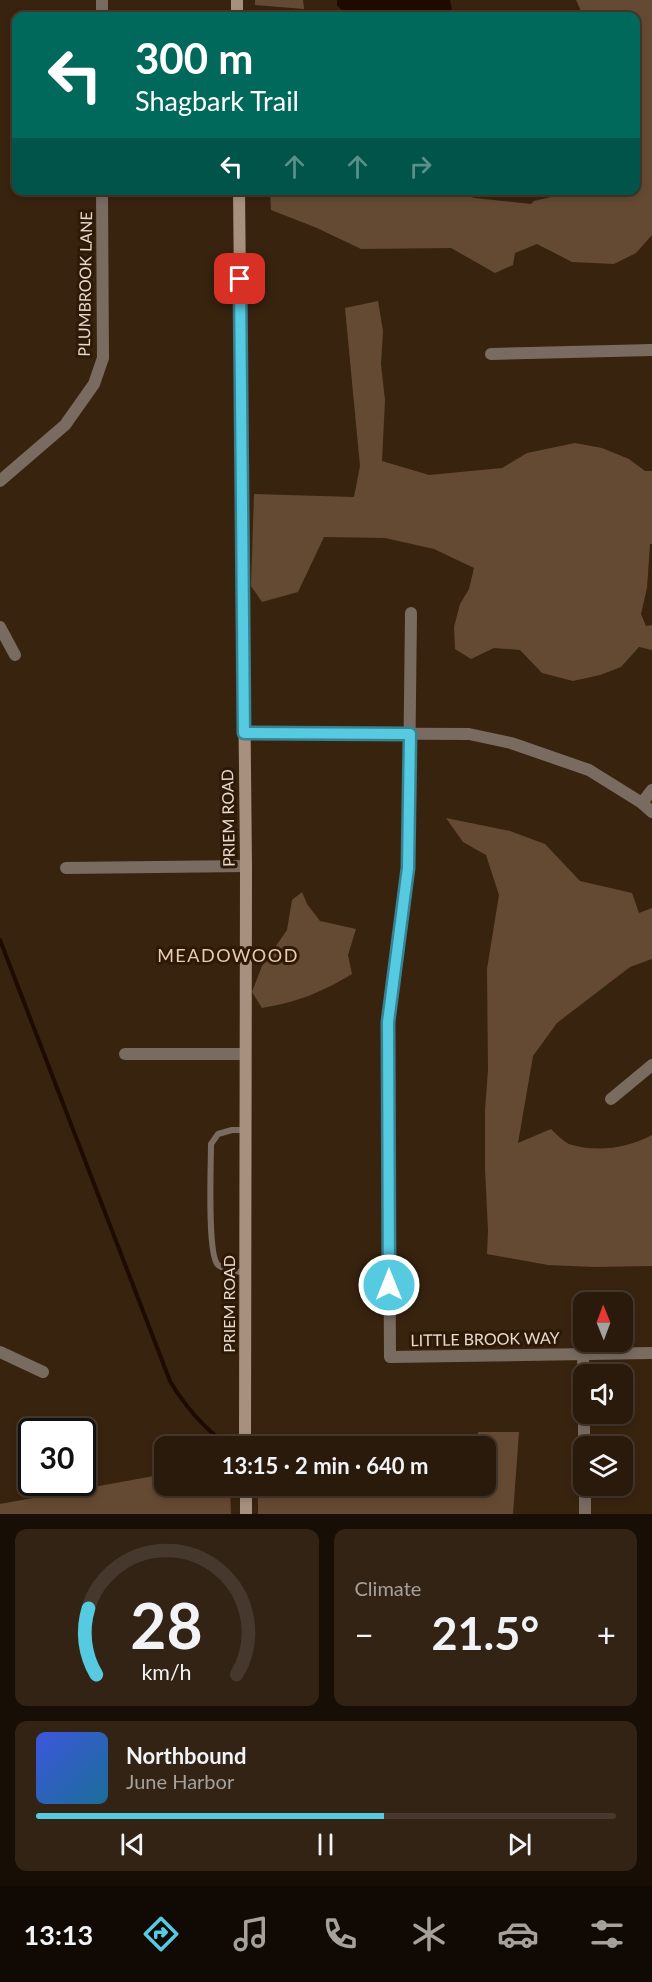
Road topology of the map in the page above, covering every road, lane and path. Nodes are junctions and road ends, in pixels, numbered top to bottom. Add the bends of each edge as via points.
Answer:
1 (102, 195) edge
2 (239, 195) edge
3 (652, 350) edge
4 (491, 354) dead end
5 (0, 481) edge
6 (411, 613) dead end
7 (0, 627) edge
8 (15, 655) dead end
9 (244, 733) junction
10 (410, 734) junction
11 (652, 790) edge
12 (642, 803) junction
13 (652, 812) edge
14 (246, 866) junction
15 (66, 868) dead end
16 (125, 1054) dead end
17 (245, 1054) junction
18 (652, 1065) edge
19 (611, 1099) dead end
20 (245, 1130) junction
21 (245, 1273) junction
22 (0, 1353) edge
23 (652, 1353) edge
24 (583, 1354) junction
25 (583, 1364) edge
26 (43, 1372) dead end
27 (245, 1436) edge
28 (246, 1496) edge
29 (585, 1496) edge
30 (246, 1514) edge
31 (585, 1514) edge

1 - 5 street, PLUMBROOK LANE via 103,358 94,384 65,425
2 - 9 street, PRIEM ROAD
3 - 4 street
6 - 10 street
7 - 8 street
9 - 10 street
9 - 14 street, PRIEM ROAD
10 - 12 street via 469,734 511,743 589,770
10 - 24 street, LITTLE BROOK WAY via 408,868 388,1022 390,1357
11 - 12 street
12 - 13 street
14 - 15 street
14 - 17 street, PRIEM ROAD
16 - 17 street
17 - 20 street, PRIEM ROAD
18 - 19 street
20 - 21 street, PRIEM ROAD
20 - 21 lane via 224,1131 211,1144 211,1242 219,1266
21 - 27 street, PRIEM ROAD
22 - 26 street
23 - 24 street, LITTLE BROOK WAY
24 - 25 street
28 - 30 street
29 - 31 street

